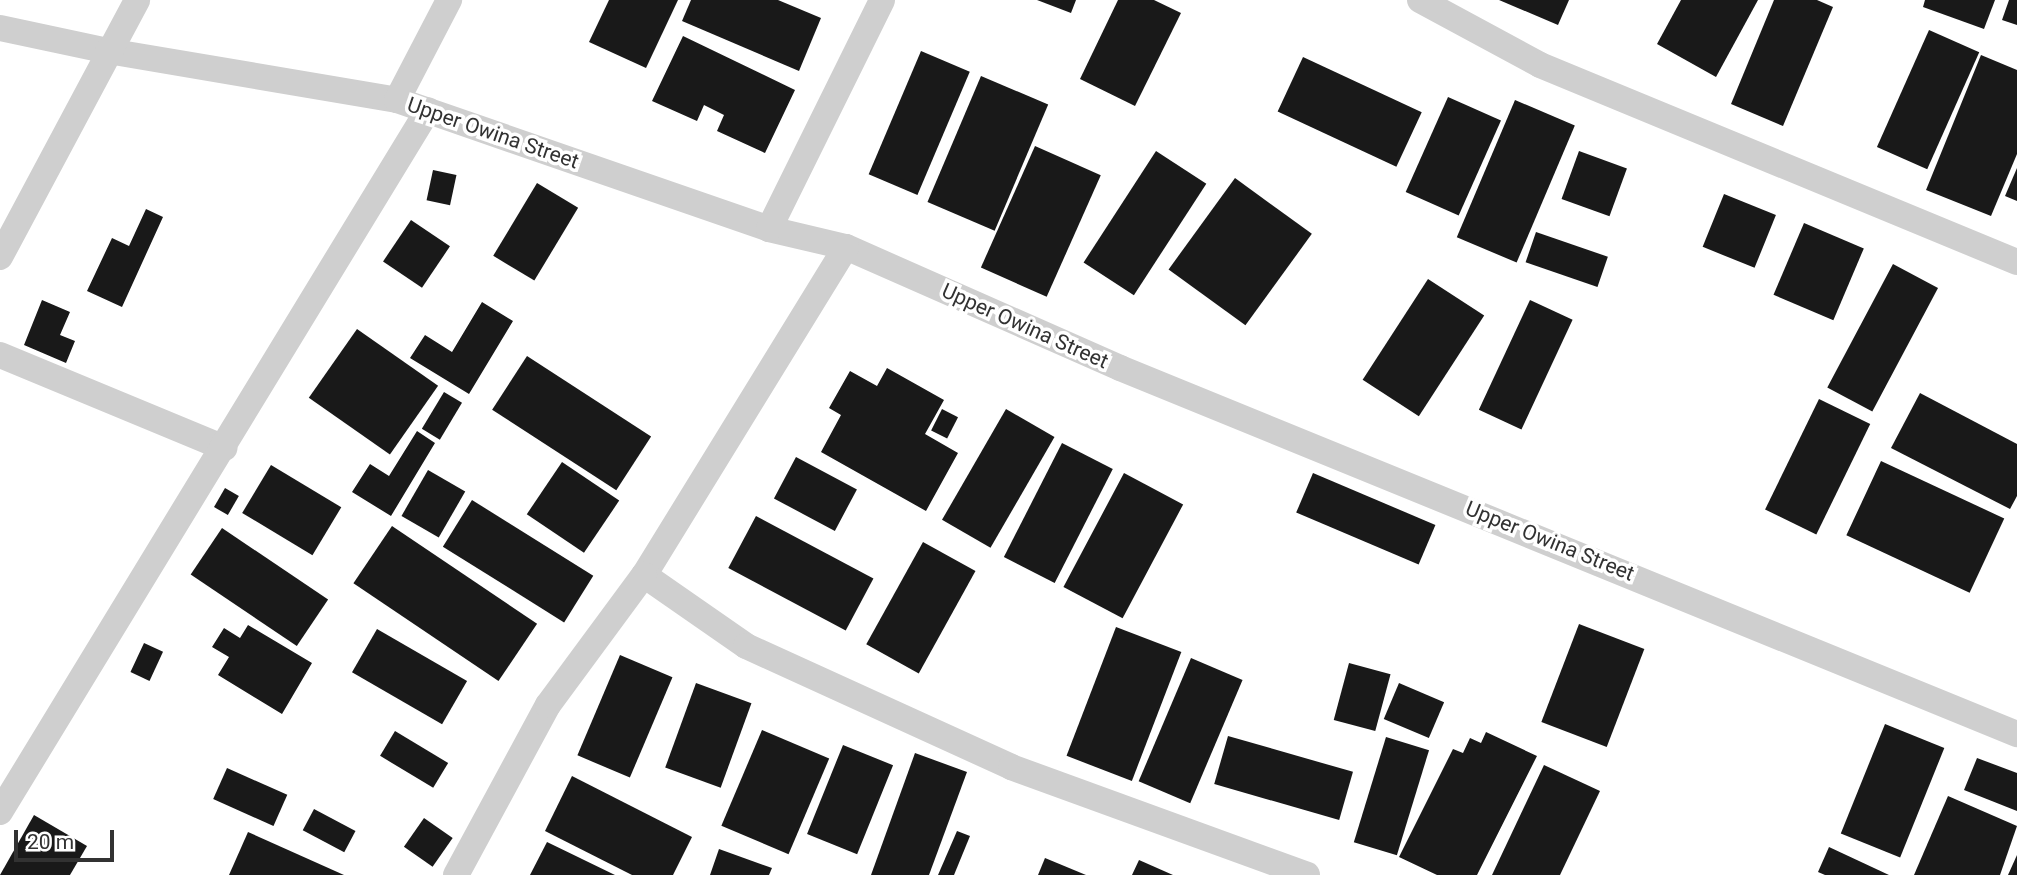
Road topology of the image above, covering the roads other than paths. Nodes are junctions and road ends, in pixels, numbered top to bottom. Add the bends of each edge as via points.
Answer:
1 (137, 0) edge
2 (449, 0) edge
3 (882, 0) edge
4 (1420, 0) edge
5 (0, 28) edge
6 (108, 51) junction
7 (397, 100) junction
8 (428, 110) junction
9 (769, 229) junction
10 (846, 247) junction
11 (0, 257) edge
12 (2017, 262) edge
13 (0, 355) edge
14 (225, 448) junction
15 (644, 575) junction
16 (2017, 733) edge
17 (0, 812) edge
18 (459, 874) edge
19 (1307, 875) edge

1 - 6 street
2 - 7 street
3 - 9 street
4 - 12 street via 1540,65
5 - 6 street, Upper Owina Street
6 - 7 street, Upper Owina Street
6 - 11 street
7 - 8 street, Upper Owina Street
8 - 9 street, Upper Owina Street
8 - 14 street
9 - 10 street, Upper Owina Street
10 - 15 street
10 - 16 street, Upper Owina Street via 1120,368
13 - 14 street
14 - 17 street
15 - 18 street via 548,705
15 - 19 street via 746,646 1011,768

